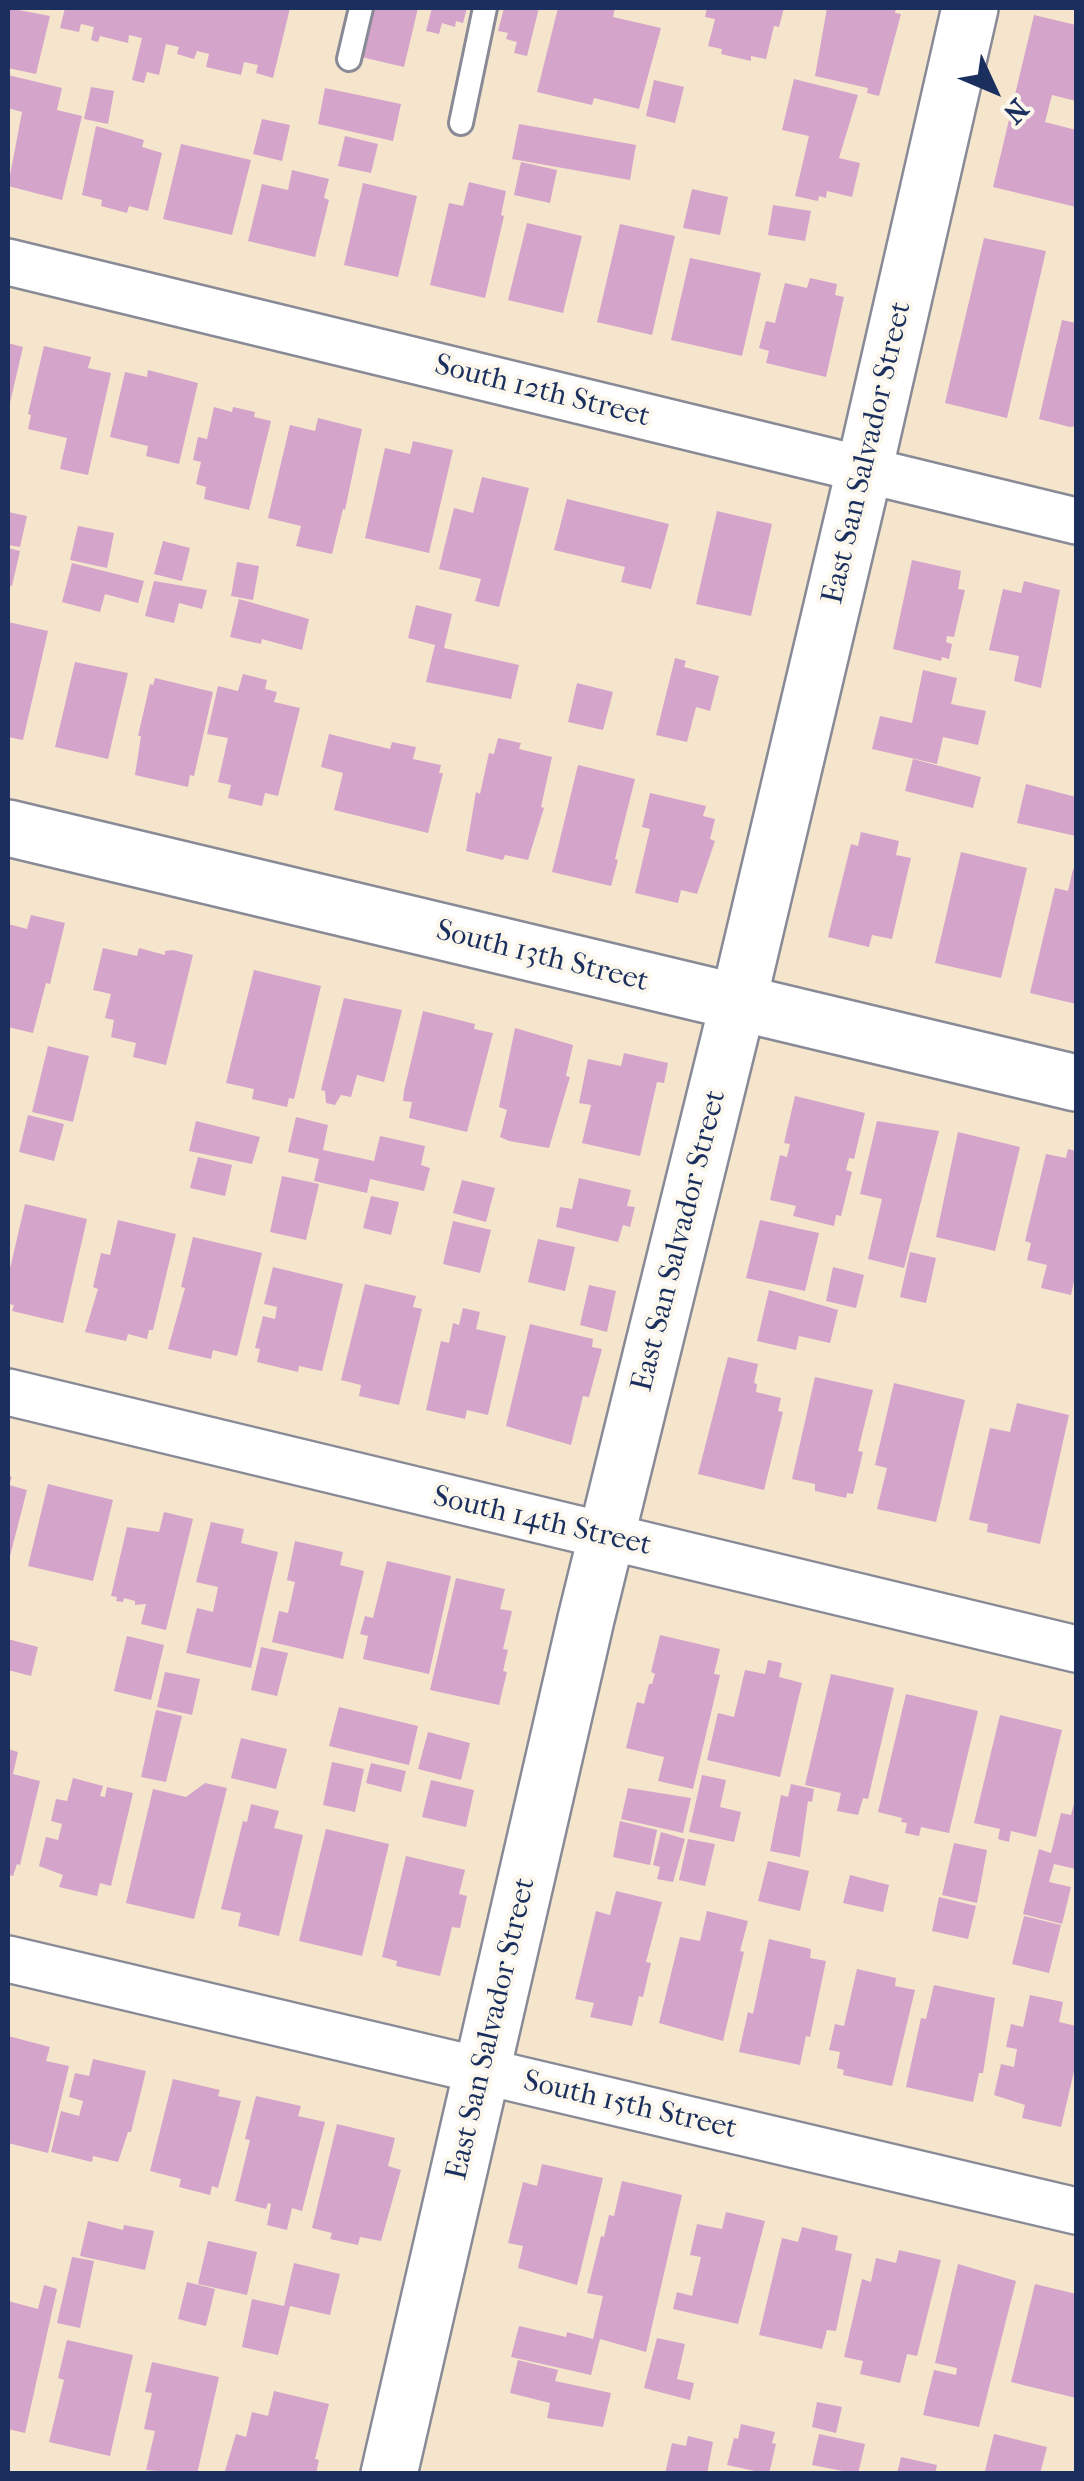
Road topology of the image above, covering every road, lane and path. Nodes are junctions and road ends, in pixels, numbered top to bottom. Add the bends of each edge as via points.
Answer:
1 (361, 8) edge
2 (485, 8) edge
3 (970, 8) edge
4 (349, 59) dead end
5 (461, 123) dead end
6 (8, 262) edge
7 (864, 471) junction
8 (1076, 521) edge
9 (8, 828) edge
10 (738, 1003) junction
11 (1076, 1083) edge
12 (8, 1392) edge
13 (607, 1538) junction
14 (1076, 1650) edge
15 (8, 1959) edge
16 (483, 2071) junction
17 (1076, 2211) edge
18 (389, 2474) edge

1 - 4 lane
2 - 5 lane
3 - 7 street, East San Salvador Street
6 - 7 street, South 12th Street
7 - 8 street, South 12th Street
7 - 10 street, East San Salvador Street
9 - 10 street, South 13th Street
10 - 11 street, South 13th Street
10 - 13 street, East San Salvador Street
12 - 13 street, South 14th Street
13 - 14 street, South 14th Street
13 - 16 street, East San Salvador Street
15 - 16 street, South 15th Street
16 - 17 street, South 15th Street
16 - 18 street, East San Salvador Street

